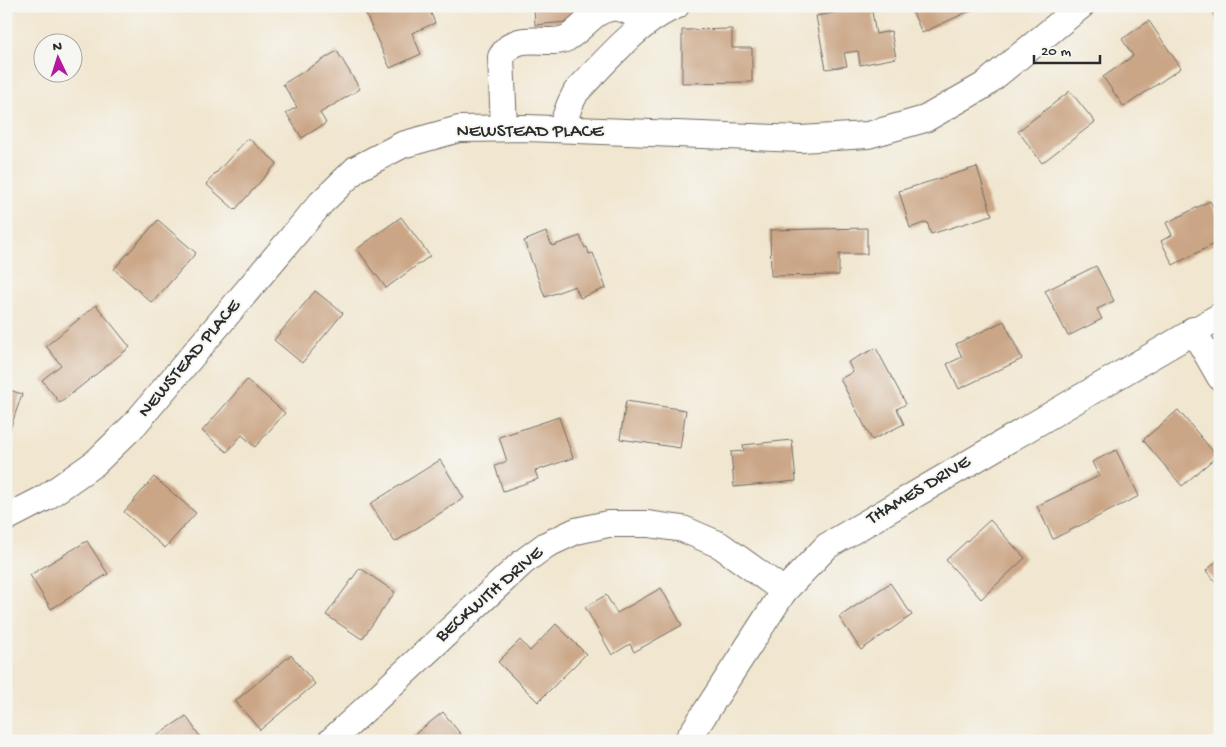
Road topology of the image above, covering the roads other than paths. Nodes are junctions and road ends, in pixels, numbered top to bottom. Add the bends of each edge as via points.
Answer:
1 (676, 6) edge
2 (1081, 6) edge
3 (645, 23) junction
4 (504, 128) junction
5 (562, 129) junction
6 (1220, 316) edge
7 (1193, 330) junction
8 (1220, 377) edge
9 (6, 518) edge
10 (784, 591) junction
11 (331, 741) edge
12 (687, 741) edge

1 - 3 street
2 - 5 street, NEWSTEAD PLACE via 982,86 925,119 868,134 801,139
3 - 4 street via 628,10 610,8 568,38 533,40 505,49 501,57
3 - 5 street via 576,92
4 - 5 street, NEWSTEAD PLACE
4 - 9 street, NEWSTEAD PLACE via 459,129 402,145 356,169 321,203 134,425 88,468 45,498
6 - 7 street, THAMES DRIVE
7 - 8 street
7 - 10 street, THAMES DRIVE via 827,546
10 - 11 street, BECKWITH DRIVE via 720,544 683,529 648,524 608,524 576,531 546,545 523,562
10 - 12 street, THAMES DRIVE

